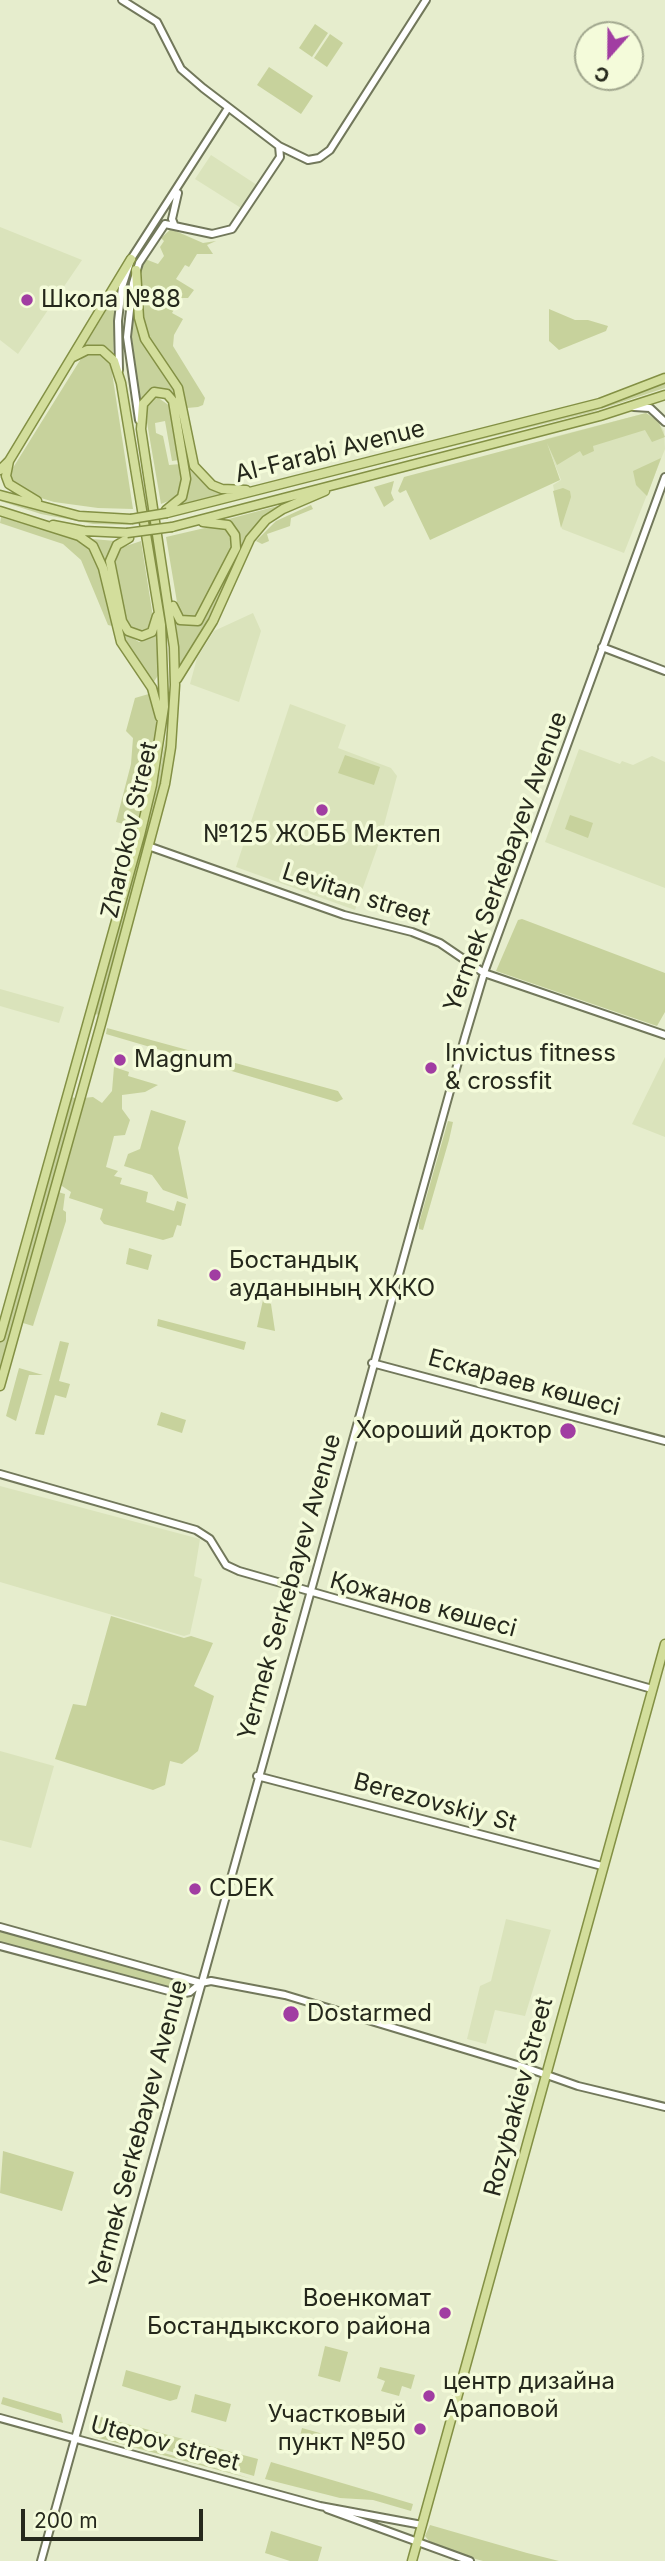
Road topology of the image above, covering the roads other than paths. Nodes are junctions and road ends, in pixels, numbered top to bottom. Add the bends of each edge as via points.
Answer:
1 (122, 0) edge
2 (426, 0) edge
3 (228, 108) junction
4 (279, 146) junction
5 (293, 155) junction
6 (279, 159) junction
7 (182, 181) junction
8 (174, 224) junction
9 (131, 260) junction
10 (136, 270) junction
11 (73, 357) junction
12 (665, 378) edge
13 (121, 383) junction
14 (665, 395) edge
15 (626, 408) junction
16 (665, 422) edge
17 (141, 429) junction
18 (9, 461) junction
19 (0, 470) edge
20 (665, 477) edge
21 (344, 482) junction
22 (260, 489) junction
23 (0, 495) edge
24 (0, 510) edge
25 (166, 512) junction
26 (93, 519) junction
27 (172, 527) junction
28 (128, 535) junction
29 (167, 588) junction
30 (158, 603) junction
31 (602, 648) junction
32 (665, 671) edge
33 (175, 685) junction
34 (159, 743) junction
35 (148, 846) junction
36 (484, 973) junction
37 (665, 1035) edge
38 (68, 1093) junction
39 (79, 1096) junction
40 (0, 1337) edge
41 (372, 1363) junction
42 (0, 1386) edge
43 (665, 1441) edge
44 (0, 1474) edge
45 (308, 1593) junction
46 (665, 1644) edge
47 (652, 1689) junction
48 (257, 1776) junction
49 (603, 1866) junction
50 (0, 1927) edge
51 (0, 1946) edge
52 (127, 1963) junction
53 (123, 1980) junction
54 (201, 1983) junction
55 (545, 2075) junction
56 (665, 2108) edge
57 (0, 2418) edge
58 (76, 2440) junction
59 (320, 2506) junction
60 (422, 2525) junction
61 (417, 2542) junction
62 (41, 2561) edge
63 (412, 2561) edge
64 (470, 2561) edge

1 - 3 street via 157,22 181,69
2 - 5 street via 330,150 314,159
3 - 4 street
3 - 7 street, Zharokov Street
4 - 5 street
4 - 6 street
5 - 6 street
6 - 8 street via 232,229 212,234
7 - 8 street via 174,204
7 - 9 street, Zharokov Street
8 - 10 street via 160,228
9 - 11 main road
9 - 13 street, Zharokov Street via 118,321
10 - 17 street, Zharokov Street via 127,337
10 - 22 main road via 145,339 178,388 194,466 217,487
11 - 13 main road via 87,350 102,350 114,361
11 - 18 main road
12 - 22 main road, Al-Farabi Avenue via 600,404
13 - 30 main road, Zharokov Street
14 - 15 main road, Al-Farabi Avenue
15 - 16 street via 650,408
15 - 21 main road, Al-Farabi Avenue
17 - 25 main road via 145,399 154,392 171,397 186,479 182,497
17 - 29 main road, Zharokov Street
18 - 19 main road
18 - 26 main road via 6,476 14,490
20 - 31 street, Yermek Serkebayev Avenue
21 - 27 main road, Al-Farabi Avenue
21 - 33 main road via 283,509 255,533 210,628
22 - 25 main road, Al-Farabi Avenue
23 - 26 main road, Al-Farabi Avenue
24 - 28 main road, Al-Farabi Avenue via 84,531
24 - 34 main road via 85,539 93,546 121,642 154,693 160,711
25 - 26 main road, Al-Farabi Avenue, bridge via 131,519
27 - 28 main road, Al-Farabi Avenue, bridge
27 - 29 main road via 221,523 233,529 237,541 198,621 180,620
28 - 30 main road via 110,561 128,631 142,636 152,632
29 - 33 main road, Zharokov Street
30 - 34 main road, Zharokov Street via 165,676
31 - 32 street
31 - 36 street, Yermek Serkebayev Avenue
33 - 35 main road, Zharokov Street via 171,747
34 - 38 main road, Zharokov Street via 140,835
35 - 36 street, Levitan street via 344,915 412,932 440,943
35 - 39 main road, Zharokov Street
36 - 37 street, Levitan street
36 - 41 street, Yermek Serkebayev Avenue
38 - 39 main road
38 - 40 main road, Zharokov Street
39 - 42 main road, Zharokov Street
41 - 43 street, Ескараев көшесі
41 - 45 street, Yermek Serkebayev Avenue
44 - 45 street, Қожанов көшесі via 196,1530 210,1539 231,1569
45 - 47 street, Қожанов көшесі
45 - 48 street, Yermek Serkebayev Avenue
46 - 47 main road, Rozybakiev Street
47 - 49 main road, Rozybakiev Street
48 - 49 street, Berezovskiy St
48 - 54 street, Yermek Serkebayev Avenue
49 - 55 main road, Rozybakiev Street
50 - 52 street
51 - 53 street
52 - 53 street
52 - 54 street
53 - 54 street via 180,1994
54 - 55 street via 285,1995
54 - 58 street, Yermek Serkebayev Avenue
55 - 56 street
55 - 60 main road, Rozybakiev Street
57 - 58 street, Utepov street
58 - 59 street, Utepov street
58 - 62 street, Yermek Serkebayev Avenue
59 - 60 street, Utepov street
59 - 61 street, Utepov street
60 - 61 main road, Rozybakiev Street
61 - 63 main road, Rozybakiev Street
61 - 64 street, Utepov street

